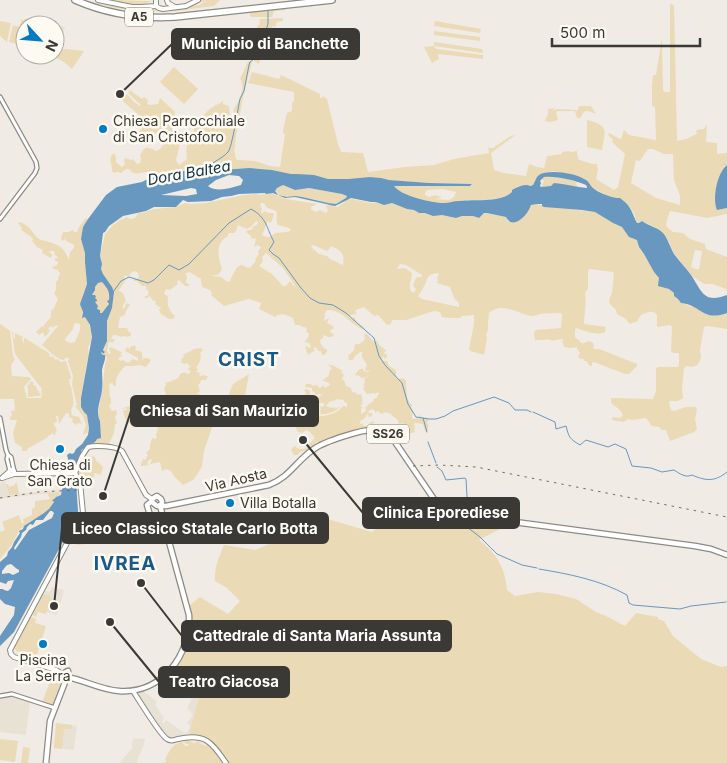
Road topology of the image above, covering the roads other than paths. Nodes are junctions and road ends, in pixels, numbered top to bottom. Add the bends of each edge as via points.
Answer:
1 (75, 0) edge
2 (83, 0) edge
3 (98, 0) edge
4 (156, 0) edge
5 (198, 0) edge
6 (304, 0) edge
7 (332, 0) edge
8 (167, 1) edge
9 (287, 4) junction
10 (147, 6) junction
11 (156, 6) junction
12 (175, 7) junction
13 (165, 8) junction
14 (212, 12) junction
15 (0, 97) edge
16 (0, 219) edge
17 (0, 418) edge
18 (12, 473) junction
19 (74, 473) junction
20 (1, 479) edge
21 (150, 502) junction
22 (163, 505) junction
23 (167, 536) junction
24 (727, 555) edge
25 (67, 675) junction
26 (133, 691) junction
27 (0, 696) edge
28 (55, 708) junction
29 (46, 763) edge
30 (226, 763) edge

1 - 14 highway, A5 via 106,11 140,17 167,18
2 - 14 highway, A5 via 115,10 150,15
3 - 10 main road via 132,7
4 - 10 main road
4 - 11 main road
5 - 12 main road
6 - 9 highway, A5
7 - 9 highway, A5
8 - 12 main road
8 - 13 main road
9 - 14 highway, A5
10 - 11 main road
11 - 13 main road
12 - 13 main road
15 - 16 street via 36,162 37,170
17 - 18 street
18 - 19 main road
18 - 20 main road
19 - 21 main road via 88,447 118,448
19 - 25 main road via 80,482 83,513 10,650 14,657
21 - 22 main road
21 - 22 main road via 158,496
21 - 23 main road via 154,529
22 - 23 main road
22 - 24 main road, Via Aosta / SS26 via 269,485 284,477 318,446 374,429 393,439 440,507 450,513 704,547
23 - 26 main road via 188,610 187,639 168,672
25 - 26 main road via 115,691
25 - 28 main road
26 - 30 main road via 166,739 199,738 214,746
27 - 28 street via 14,694
28 - 29 main road via 50,721

